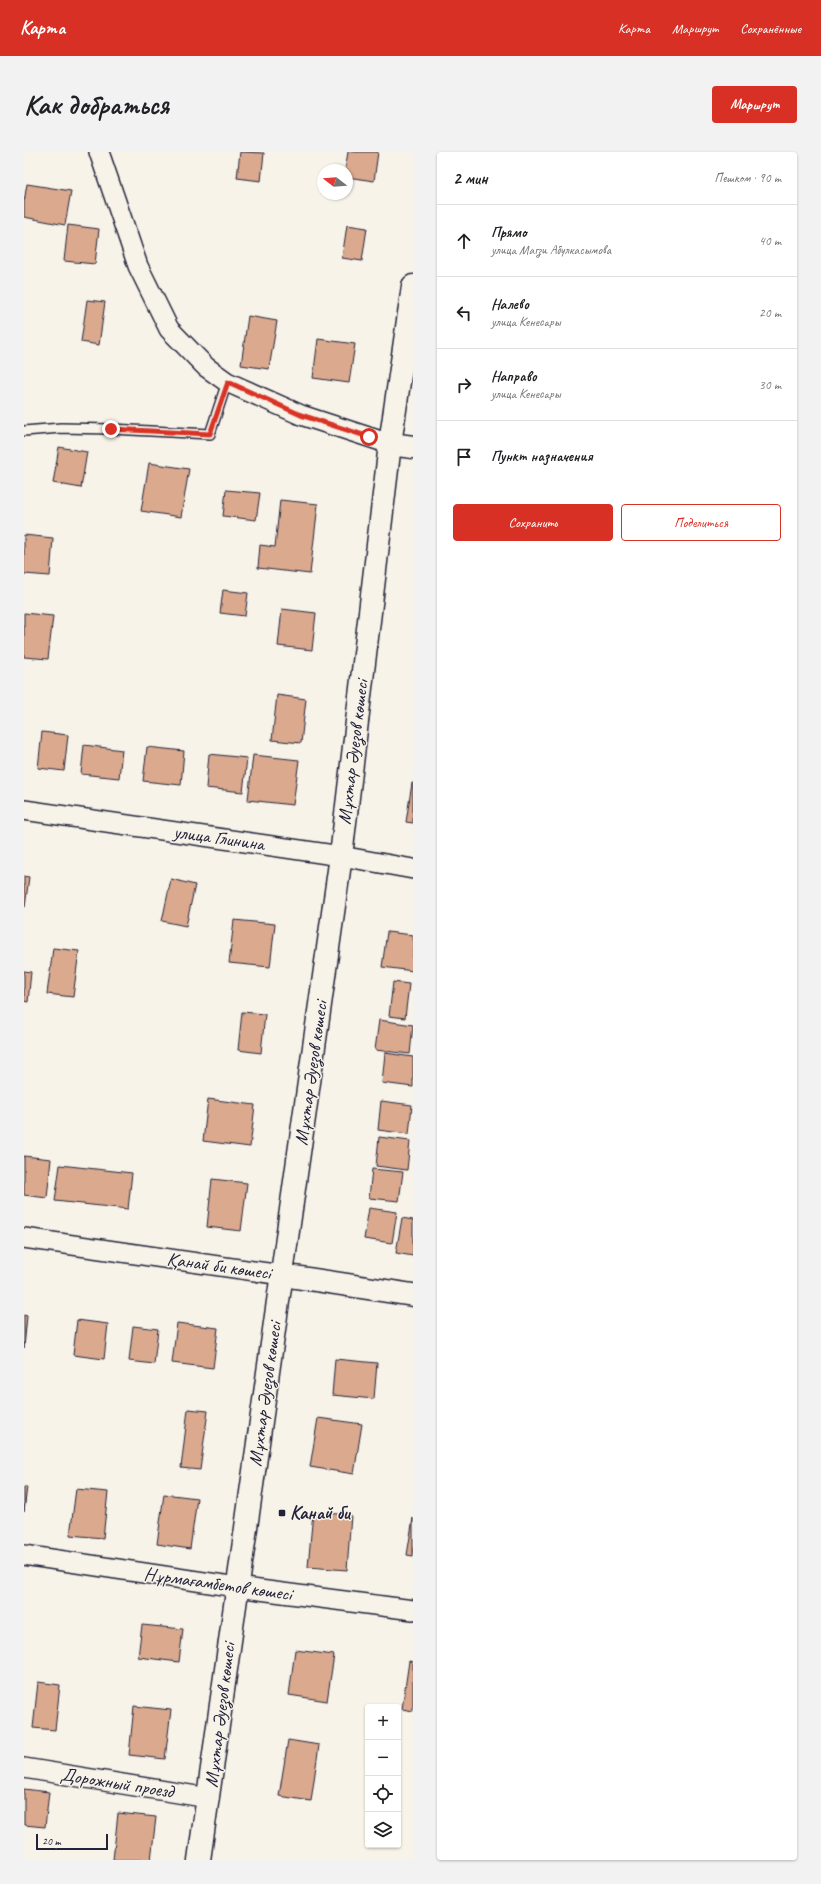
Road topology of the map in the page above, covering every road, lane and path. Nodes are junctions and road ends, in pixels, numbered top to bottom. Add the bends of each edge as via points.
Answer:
1 (99, 152) edge
2 (413, 286) edge
3 (228, 382) junction
4 (24, 431) edge
5 (390, 444) junction
6 (413, 447) edge
7 (24, 810) edge
8 (341, 856) junction
9 (413, 869) edge
10 (24, 1238) edge
11 (282, 1275) junction
12 (413, 1295) edge
13 (24, 1555) edge
14 (237, 1587) junction
15 (413, 1610) edge
16 (24, 1768) edge
17 (209, 1798) junction
18 (199, 1860) edge

1 - 3 street via 138,266 169,329 206,367
2 - 5 main road, Мұхтар Әуезов көшесі
3 - 4 lane via 210,434 61,428
3 - 5 street via 301,415
5 - 6 main road
5 - 8 main road, Мұхтар Әуезов көшесі
7 - 8 street, улица Глинина
8 - 9 street, улица Глинина
8 - 11 main road, Мұхтар Әуезов көшесі
10 - 11 street, Қанай би көшесі
11 - 12 main road, Қанай би көшесі
11 - 14 main road, Мұхтар Әуезов көшесі
13 - 14 street, Нұрмағамбетов көшесі
14 - 15 street, Нұрмағамбетов көшесі
14 - 17 main road, Мұхтар Әуезов көшесі
16 - 17 street, Дорожный проезд
17 - 18 main road, Мұхтар Әуезов көшесі

